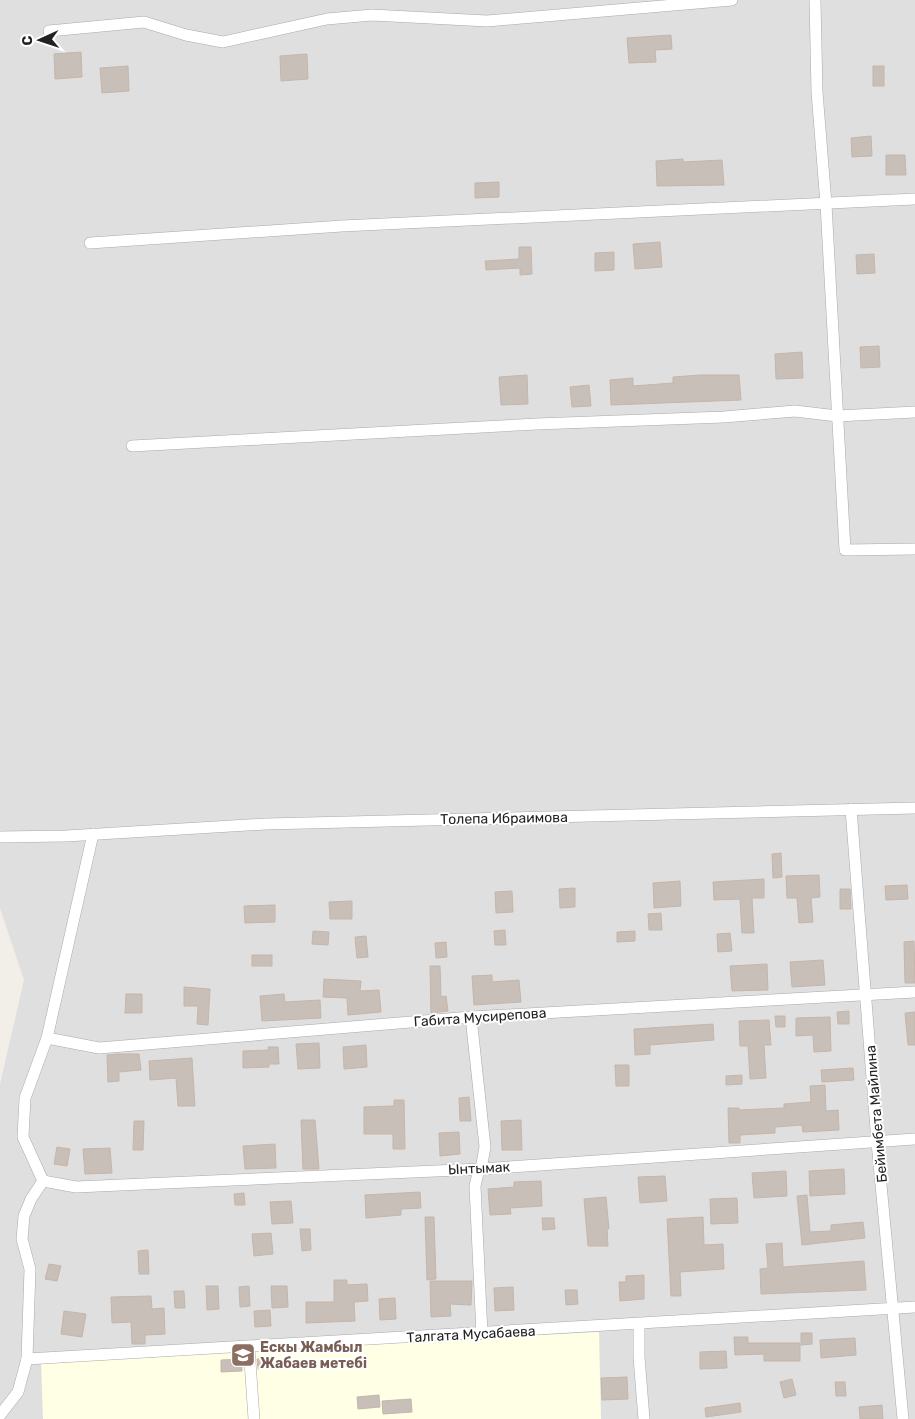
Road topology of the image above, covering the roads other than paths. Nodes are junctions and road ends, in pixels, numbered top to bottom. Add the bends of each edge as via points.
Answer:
1 (732, 0) edge
2 (815, 0) edge
3 (49, 31) dead end
4 (915, 199) edge
5 (826, 204) junction
6 (90, 243) dead end
7 (915, 412) edge
8 (837, 416) junction
9 (132, 446) dead end
10 (915, 549) edge
11 (915, 808) edge
12 (851, 809) junction
13 (93, 834) junction
14 (78, 836) junction
15 (0, 838) edge
16 (88, 854) junction
17 (915, 992) edge
18 (866, 996) junction
19 (471, 1017) junction
20 (47, 1038) junction
21 (915, 1139) edge
22 (877, 1142) junction
23 (480, 1169) junction
24 (42, 1181) junction
25 (915, 1307) edge
26 (894, 1309) junction
27 (639, 1325) junction
28 (482, 1334) junction
29 (249, 1347) junction
30 (27, 1359) junction
31 (0, 1415) edge
32 (254, 1419) edge
33 (644, 1419) edge
34 (903, 1419) edge

1 - 3 street via 487,21 372,15 327,19 223,42 144,22
2 - 5 street via 817,92
4 - 5 street
5 - 6 street via 342,226
5 - 8 street
7 - 8 street
8 - 9 street via 795,411 724,418 537,424
8 - 10 street via 845,550
11 - 12 street, Толепа Ибраимова
12 - 13 street, Толепа Ибраимова via 266,824
12 - 18 street, Бейимбета Майлина
13 - 14 street, Толепа Ибраимова
13 - 16 street
14 - 15 street, Толепа Ибраимова
14 - 16 street
16 - 20 street
17 - 18 street, Габита Мусирепова
18 - 19 street, Габита Мусирепова
18 - 22 street, Бейимбета Майлина
19 - 20 street, Габита Мусирепова via 99,1048
19 - 23 street via 485,1147
20 - 24 street via 25,1098 23,1137
21 - 22 street, Ынтымак
22 - 23 street, Ынтымак
22 - 26 street, Бейимбета Майлина
23 - 24 street, Ынтымак via 76,1187
23 - 28 street via 475,1186
24 - 30 street via 24,1216 22,1240 30,1270
25 - 26 street, Талгата Мусабаева
26 - 27 street, Талгата Мусабаева
26 - 34 street, Бейимбета Майлина
27 - 28 street, Талгата Мусабаева
27 - 33 street
28 - 29 street, Талгата Мусабаева
29 - 30 street, Талгата Мусабаева
29 - 32 street
30 - 31 street via 18,1392

